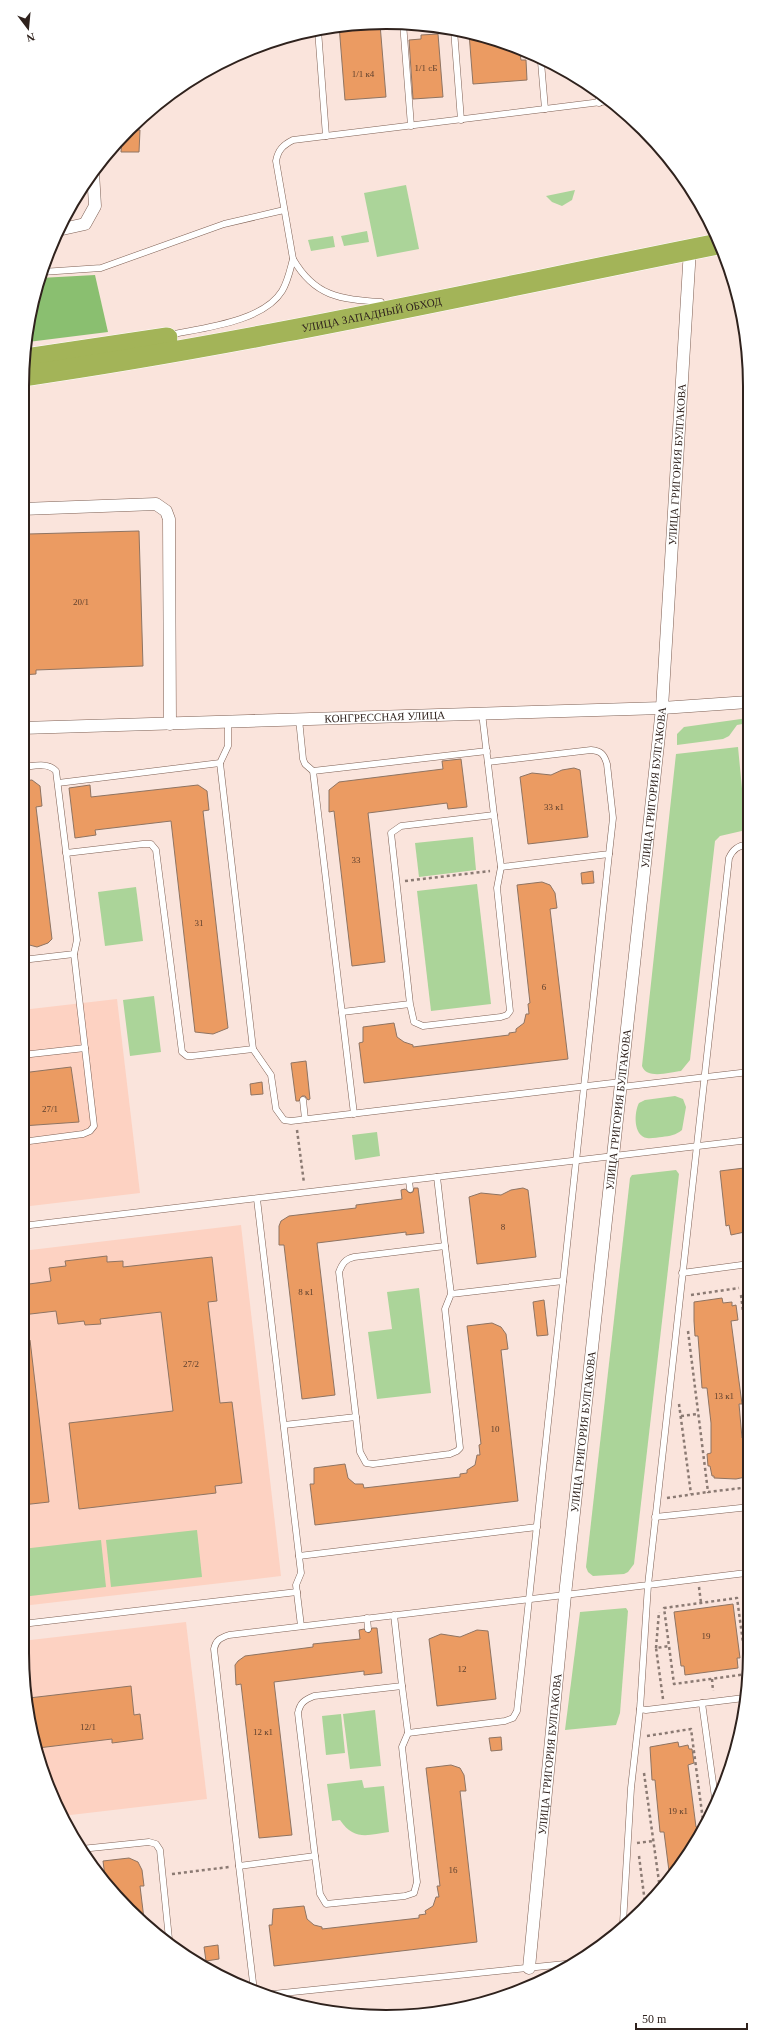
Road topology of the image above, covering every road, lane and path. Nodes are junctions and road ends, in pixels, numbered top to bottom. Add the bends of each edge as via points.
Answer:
1 (404, 30) edge
2 (318, 36) edge
3 (454, 36) edge
4 (541, 65) edge
5 (599, 100) edge
6 (602, 102) edge
7 (599, 103) junction
8 (545, 109) junction
9 (461, 120) junction
10 (411, 126) junction
11 (326, 136) junction
12 (94, 182) edge
13 (284, 210) junction
14 (66, 228) edge
15 (708, 231) edge
16 (714, 245) edge
17 (690, 249) junction
18 (293, 259) junction
19 (48, 272) edge
20 (381, 302) junction
21 (130, 344) junction
22 (30, 358) edge
23 (29, 375) edge
24 (29, 509) edge
25 (743, 702) edge
26 (662, 708) junction
27 (482, 713) junction
28 (299, 719) junction
29 (228, 722) junction
30 (170, 724) junction
31 (29, 728) edge
32 (487, 751) junction
33 (488, 762) junction
34 (220, 764) junction
35 (29, 767) edge
36 (313, 771) junction
37 (58, 783) junction
38 (494, 815) junction
39 (743, 846) edge
40 (66, 853) junction
41 (609, 854) junction
42 (500, 868) junction
43 (396, 882) junction
44 (74, 954) junction
45 (29, 959) edge
46 (410, 1004) junction
47 (342, 1012) junction
48 (85, 1048) junction
49 (253, 1049) junction
50 (29, 1054) edge
51 (743, 1073) edge
52 (704, 1078) junction
53 (621, 1085) junction
54 (584, 1086) junction
55 (303, 1100) dead end
56 (354, 1114) junction
57 (305, 1119) junction
58 (296, 1120) junction
59 (29, 1141) edge
60 (743, 1141) edge
61 (696, 1146) junction
62 (613, 1156) junction
63 (576, 1161) junction
64 (437, 1177) junction
65 (409, 1181) junction
66 (410, 1189) dead end
67 (305, 1193) junction
68 (257, 1199) junction
69 (29, 1225) edge
70 (445, 1246) junction
71 (743, 1265) edge
72 (682, 1273) junction
73 (563, 1281) junction
74 (451, 1294) junction
75 (690, 1300) dead end
76 (743, 1311) edge
77 (684, 1342) dead end
78 (679, 1401) dead end
79 (698, 1414) junction
80 (681, 1416) junction
81 (356, 1417) junction
82 (284, 1425) junction
83 (743, 1488) edge
84 (708, 1492) junction
85 (691, 1494) junction
86 (657, 1499) junction
87 (743, 1508) edge
88 (655, 1518) junction
89 (536, 1527) junction
90 (299, 1556) junction
91 (743, 1573) edge
92 (698, 1579) junction
93 (648, 1585) junction
94 (297, 1592) junction
95 (565, 1595) junction
96 (529, 1599) junction
97 (701, 1603) junction
98 (659, 1612) dead end
99 (394, 1615) junction
100 (367, 1618) junction
101 (29, 1623) edge
102 (301, 1626) junction
103 (368, 1629) dead end
104 (743, 1643) edge
105 (669, 1646) junction
106 (656, 1648) junction
107 (742, 1674) edge
108 (402, 1686) junction
109 (740, 1698) edge
110 (702, 1703) junction
111 (664, 1708) junction
112 (640, 1709) junction
113 (408, 1733) junction
114 (646, 1743) dead end
115 (643, 1766) dead end
116 (714, 1793) edge
117 (703, 1817) edge
118 (653, 1841) junction
119 (87, 1848) edge
120 (315, 1856) junction
121 (239, 1866) junction
122 (162, 1875) junction
123 (659, 1882) edge
124 (644, 1898) edge
125 (623, 1919) edge
126 (169, 1936) edge
127 (559, 1965) edge
128 (529, 1968) junction
129 (253, 1985) edge
130 (279, 1993) edge

1 - 10 lane
2 - 11 lane
3 - 9 lane
4 - 8 lane
5 - 7 lane
6 - 7 lane
7 - 8 lane
8 - 9 lane
9 - 10 lane
10 - 11 lane
11 - 13 lane via 293,140 278,152 276,161
12 - 14 street via 95,206 85,224
13 - 18 lane
13 - 19 lane via 224,224 101,268
15 - 20 highway, УЛИЦА ЗАПАДНЫЙ ОБХОД
16 - 17 highway, УЛИЦА ЗАПАДНЫЙ ОБХОД
17 - 23 highway, УЛИЦА ЗАПАДНЫЙ ОБХОД via 303,328 101,365
17 - 26 street, УЛИЦА ГРИГОРИЯ БУЛГАКОВА
18 - 20 lane via 300,272 312,284 330,295
18 - 21 lane via 290,275 282,292 255,314
20 - 21 highway, УЛИЦА ЗАПАДНЫЙ ОБХОД
21 - 22 highway, УЛИЦА ЗАПАДНЫЙ ОБХОД
24 - 30 street via 156,504 166,511 170,519
25 - 26 street, КОНГРЕССНАЯ УЛИЦА
26 - 27 street, КОНГРЕССНАЯ УЛИЦА
26 - 53 street, УЛИЦА ГРИГОРИЯ БУЛГАКОВА
27 - 28 street, КОНГРЕССНАЯ УЛИЦА
27 - 32 lane
28 - 29 street, КОНГРЕССНАЯ УЛИЦА
28 - 36 lane via 303,759
29 - 30 street, КОНГРЕССНАЯ УЛИЦА
29 - 34 lane via 228,746
30 - 31 street, КОНГРЕССНАЯ УЛИЦА
32 - 33 lane
32 - 36 lane via 451,758
33 - 38 lane
33 - 41 lane via 599,751 605,757 613,818
34 - 37 lane via 79,783
34 - 49 lane
35 - 37 lane via 52,766 56,771
36 - 47 lane
37 - 40 lane
38 - 42 lane
38 - 43 lane via 396,828 390,838
39 - 52 lane via 732,852 729,858
40 - 44 lane via 77,940
40 - 49 lane via 151,844 156,850 182,1052 192,1056
41 - 42 lane
41 - 54 lane
42 - 43 path
42 - 46 lane via 497,888 510,1011 500,1017 423,1026 414,1022
43 - 46 lane
44 - 45 lane
44 - 48 lane
46 - 47 lane
47 - 56 lane
48 - 50 lane
48 - 59 lane via 94,1120 90,1131
49 - 58 lane via 271,1075 279,1114 284,1120
51 - 52 lane
52 - 53 lane
52 - 61 lane
53 - 54 lane
53 - 62 street, УЛИЦА ГРИГОРИЯ БУЛГАКОВА
54 - 56 lane
54 - 63 lane
55 - 57 lane
56 - 57 lane
57 - 58 lane
58 - 67 path
60 - 61 lane
61 - 62 lane
61 - 72 lane
62 - 63 lane
62 - 95 street, УЛИЦА ГРИГОРИЯ БУЛГАКОВА
63 - 64 lane
63 - 73 lane
64 - 65 lane
64 - 70 lane
65 - 66 lane
65 - 67 lane
67 - 68 lane
68 - 69 lane
68 - 82 lane
70 - 74 lane
70 - 81 lane via 354,1257 347,1259 342,1265 339,1272
71 - 72 lane
72 - 86 lane
73 - 74 lane
73 - 89 lane
74 - 81 lane via 445,1309 460,1442 457,1451 450,1454 366,1463 360,1452
75 - 76 path via 691,1294 740,1288
77 - 79 path via 687,1328
78 - 80 path
79 - 80 path
79 - 84 path
80 - 85 path
81 - 82 lane
82 - 90 lane
83 - 84 path
84 - 85 path
85 - 86 path
86 - 88 lane
87 - 88 lane
88 - 93 lane
89 - 90 lane
89 - 96 lane
90 - 94 lane via 301,1573 296,1585
91 - 92 lane
92 - 93 lane
92 - 97 path
93 - 95 lane
93 - 112 lane
94 - 101 lane
94 - 102 lane
95 - 96 lane
95 - 128 street, УЛИЦА ГРИГОРИЯ БУЛГАКОВА
96 - 99 lane
96 - 113 lane via 517,1711 513,1718
97 - 104 path via 737,1598
97 - 105 path via 664,1608
98 - 106 path
99 - 100 lane
99 - 108 lane
100 - 102 lane
100 - 103 lane
102 - 121 lane via 220,1637 214,1649
105 - 106 path
105 - 107 path via 674,1684
106 - 111 path
108 - 113 lane
108 - 120 lane via 314,1696 300,1705 298,1713
109 - 110 lane
110 - 111 lane
110 - 116 lane
111 - 112 lane
112 - 125 lane via 631,1788
113 - 120 lane via 402,1747 417,1882 414,1893 326,1904 320,1894
114 - 117 path via 647,1735 691,1729
115 - 118 path
118 - 123 path
118 - 124 path via 637,1843
119 - 122 lane via 149,1842 156,1844 160,1850
120 - 121 lane
121 - 122 path
121 - 129 lane
122 - 126 lane
127 - 128 lane
128 - 130 lane

